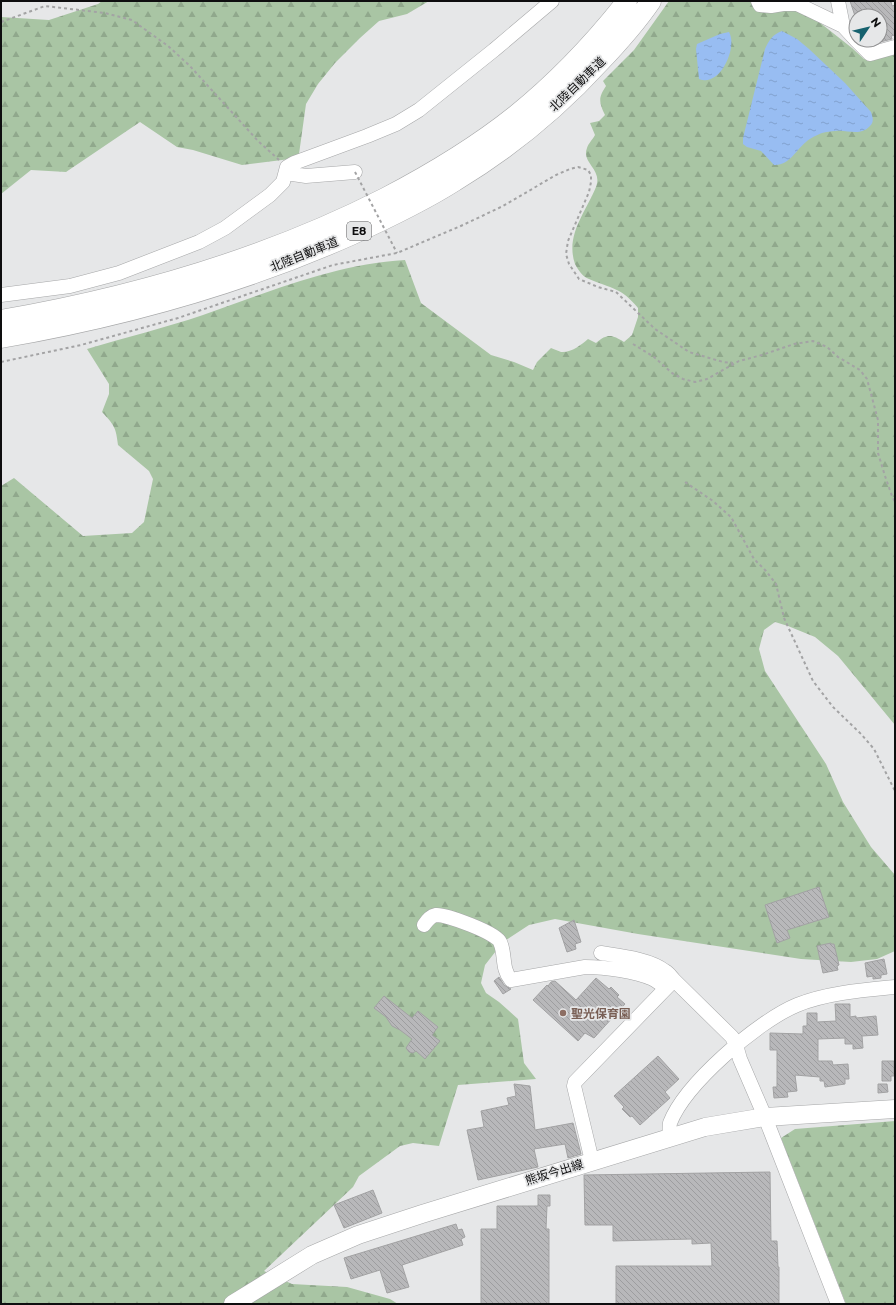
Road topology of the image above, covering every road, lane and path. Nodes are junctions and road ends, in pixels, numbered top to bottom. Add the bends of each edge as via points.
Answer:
1 (552, 1) edge
2 (627, 1) edge
3 (651, 1) edge
4 (758, 1) edge
5 (838, 1) edge
6 (1, 22) edge
7 (843, 26) junction
8 (848, 31) edge
9 (895, 47) edge
10 (864, 48) edge
11 (287, 170) junction
12 (355, 172) joint
13 (397, 253) junction
14 (1, 295) edge
15 (1, 320) edge
16 (1, 338) edge
17 (633, 344) dead end
18 (1, 362) edge
19 (733, 363) junction
20 (686, 482) dead end
21 (895, 502) edge
22 (895, 791) edge
23 (424, 924) dead end
24 (601, 953) dead end
25 (670, 984) junction
26 (895, 987) edge
27 (736, 1045) junction
28 (895, 1109) edge
29 (765, 1117) junction
30 (670, 1138) junction
31 (592, 1160) junction
32 (233, 1304) edge
33 (838, 1304) edge

1 - 11 street via 419,110 396,124 303,159
2 - 15 highway, 北陸自動車道 / E8 via 579,57 516,115 444,165 365,208 280,245 183,278 89,303
3 - 16 highway, 北陸自動車道 / E8 via 617,43 562,101 492,156 416,204 328,245 241,278 138,310
4 - 7 street via 760,5 771,6 797,4
5 - 7 street
6 - 11 path via 45,6 105,13 132,20 189,65
7 - 8 street
9 - 10 street via 870,54
11 - 12 street via 306,176
11 - 14 street via 283,182 270,195 225,228 199,242 119,273 70,286
12 - 13 path, bridge
13 - 18 path via 333,265 178,318 81,345
13 - 19 path via 490,213 564,171 583,168 588,170 592,182 568,241 566,254 568,264 579,280 616,292 655,329 689,352
17 - 19 path via 654,357 672,373 695,382 707,379
19 - 21 path via 794,344 813,341 827,347 860,370 867,379 874,404 878,420 878,453
20 - 22 path via 713,500 731,517 754,559 776,584 784,618 813,681 874,749
23 - 25 street via 429,918 437,915 471,925 493,935 500,942 506,974 511,980 597,967 645,976
24 - 25 street via 650,963 665,970
25 - 27 street via 732,1037
25 - 31 street via 575,1082
26 - 27 street via 820,998 798,1005 784,1011
27 - 29 street
27 - 30 street via 699,1081 679,1107 670,1125
28 - 29 main road, 熊坂今出線
29 - 30 main road, 熊坂今出線 via 705,1127
29 - 33 street
30 - 31 main road, 熊坂今出線
31 - 32 main road, 熊坂今出線 via 358,1235 312,1255

